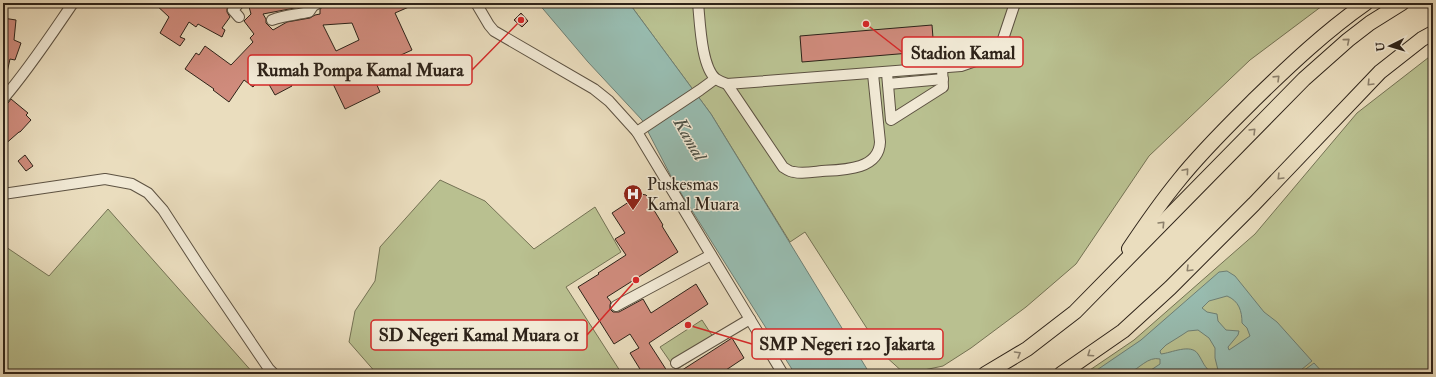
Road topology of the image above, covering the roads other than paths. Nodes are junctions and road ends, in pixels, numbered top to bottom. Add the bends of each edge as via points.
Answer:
1 (73, 3) edge
2 (239, 3) edge
3 (318, 3) edge
4 (476, 3) edge
5 (698, 3) edge
6 (1015, 3) edge
7 (1366, 3) edge
8 (1402, 3) edge
9 (240, 17) dead end
10 (272, 20) dead end
11 (1433, 33) edge
12 (942, 68) junction
13 (887, 73) junction
14 (873, 74) junction
15 (715, 79) junction
16 (943, 79) junction
17 (727, 84) junction
18 (888, 84) junction
19 (3, 99) edge
20 (640, 130) junction
21 (3, 194) edge
22 (711, 255) junction
23 (1096, 292) junction
24 (616, 306) dead end
25 (750, 319) junction
26 (676, 363) dead end
27 (274, 374) edge
28 (783, 374) edge
29 (985, 374) edge
30 (1060, 374) edge

1 - 19 street
2 - 9 street via 233,10
3 - 10 street via 309,12 281,16
4 - 20 street via 494,31 594,89
5 - 15 street via 706,64
6 - 12 street via 1002,42 984,58 961,66
23 -> 7 highway via 1162,201 1202,153 1298,58
23 -> 8 highway via 1304,79 1348,40
11 -> 30 highway via 1380,72 1254,204 1129,326
12 - 13 street
12 - 16 street
13 - 14 street
13 - 18 street
14 - 17 street
14 - 17 street via 879,152 871,161 860,166 828,171 793,172 783,167
15 - 17 street
15 - 20 street
16 - 18 street
16 - 18 street via 943,87 891,120
20 - 22 street
21 - 27 street via 105,179 132,184 148,193 163,210
22 - 24 street
22 - 25 street
29 -> 23 highway via 1027,349 1075,312
25 - 26 street
25 - 28 street

